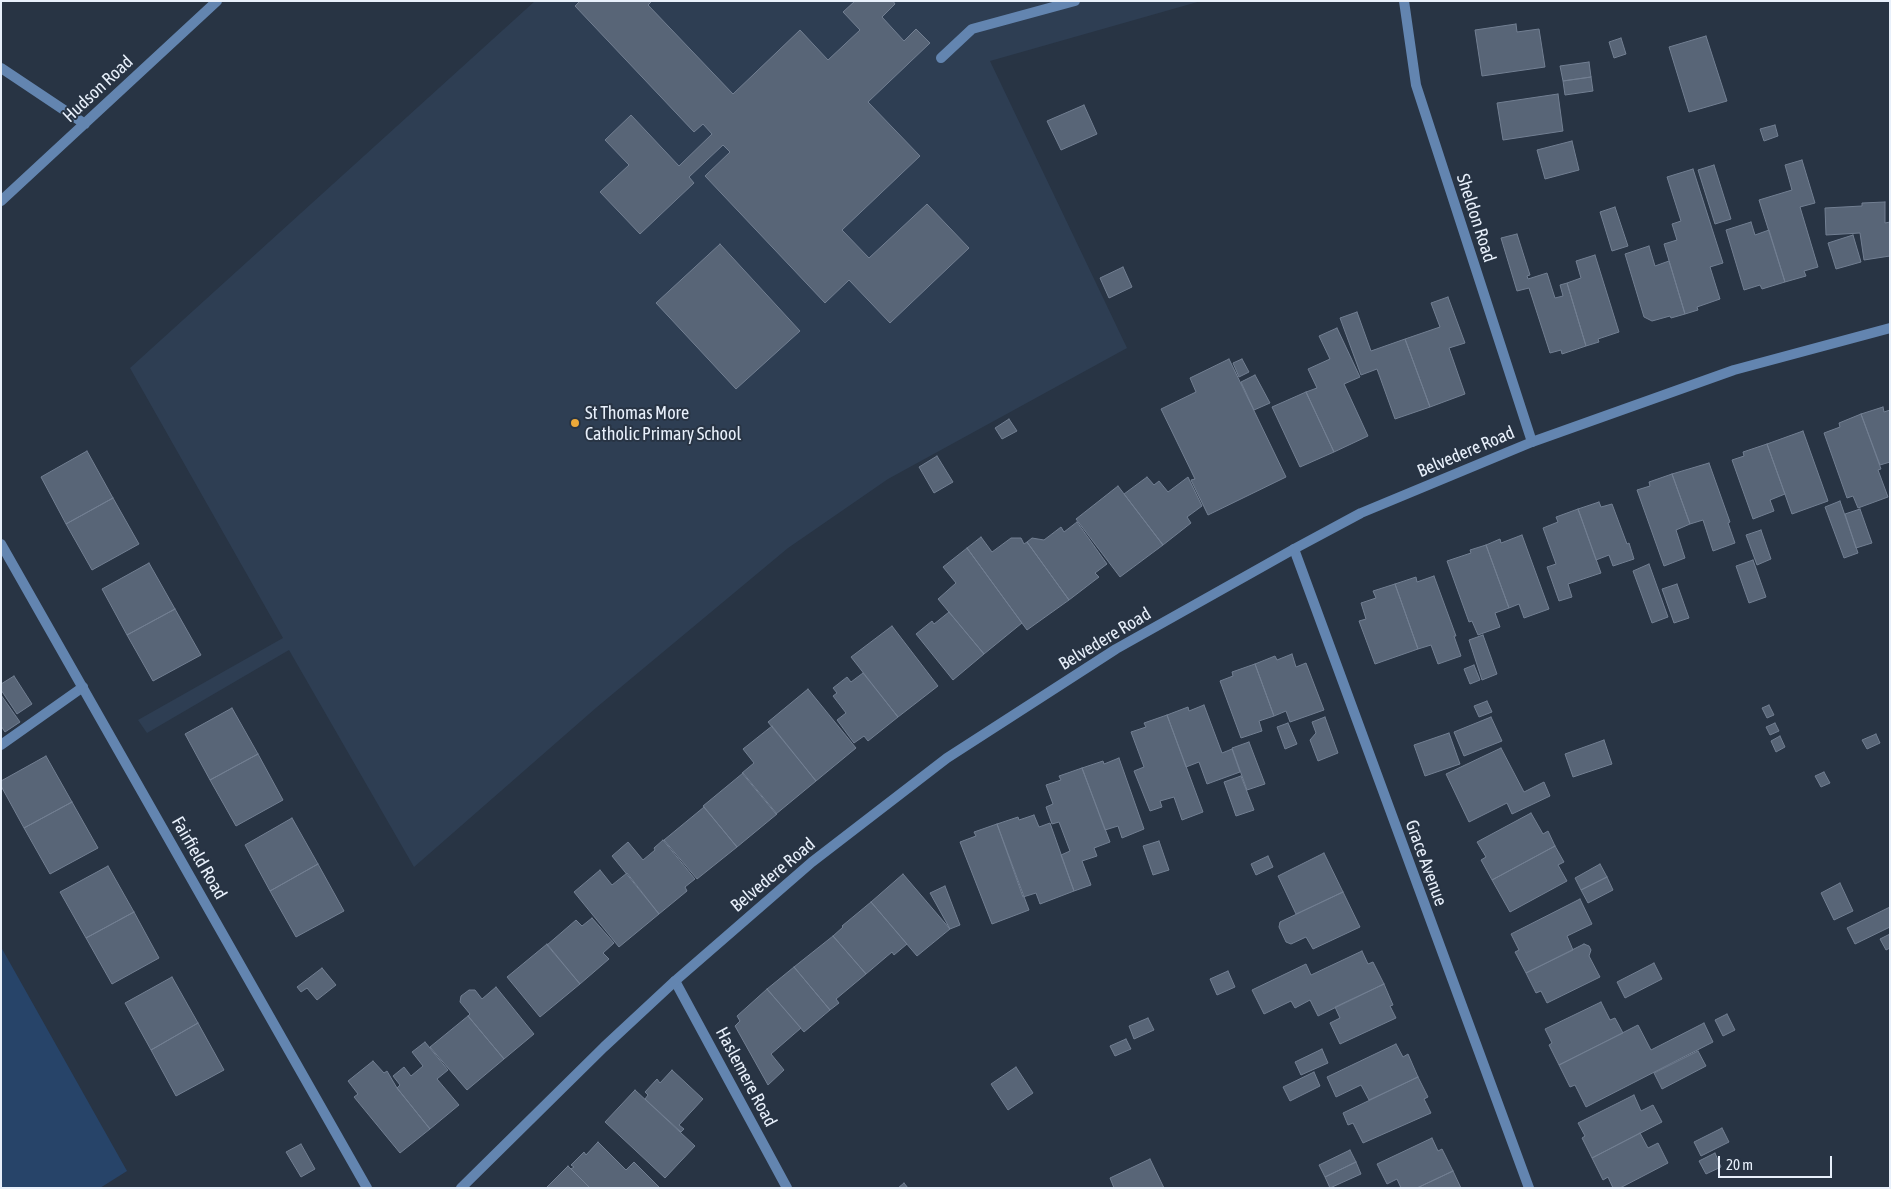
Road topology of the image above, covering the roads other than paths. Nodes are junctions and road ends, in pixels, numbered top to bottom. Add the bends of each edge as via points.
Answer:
1 (217, 1) edge
2 (1074, 1) edge
3 (1404, 1) edge
4 (942, 58) dead end
5 (1, 68) edge
6 (85, 124) junction
7 (1, 201) edge
8 (1890, 328) edge
9 (1532, 442) junction
10 (1, 544) edge
11 (1294, 549) junction
12 (83, 687) junction
13 (1, 745) edge
14 (675, 981) junction
15 (367, 1188) edge
16 (461, 1188) edge
17 (788, 1188) edge
18 (1529, 1188) edge

1 - 6 street, Hudson Road
2 - 4 street via 972,29
3 - 9 street, Sheldon Road via 1416,85
5 - 6 street
6 - 7 street, Hudson Road
8 - 9 street, Belvedere Road via 1734,370
9 - 11 street, Belvedere Road via 1361,514
10 - 12 street, Fairfield Road
11 - 14 street, Belvedere Road via 1116,649 947,758 812,862
11 - 18 street, Grace Avenue
12 - 13 street
12 - 15 street, Fairfield Road
14 - 16 street, Belvedere Road
14 - 17 street, Haslemere Road

